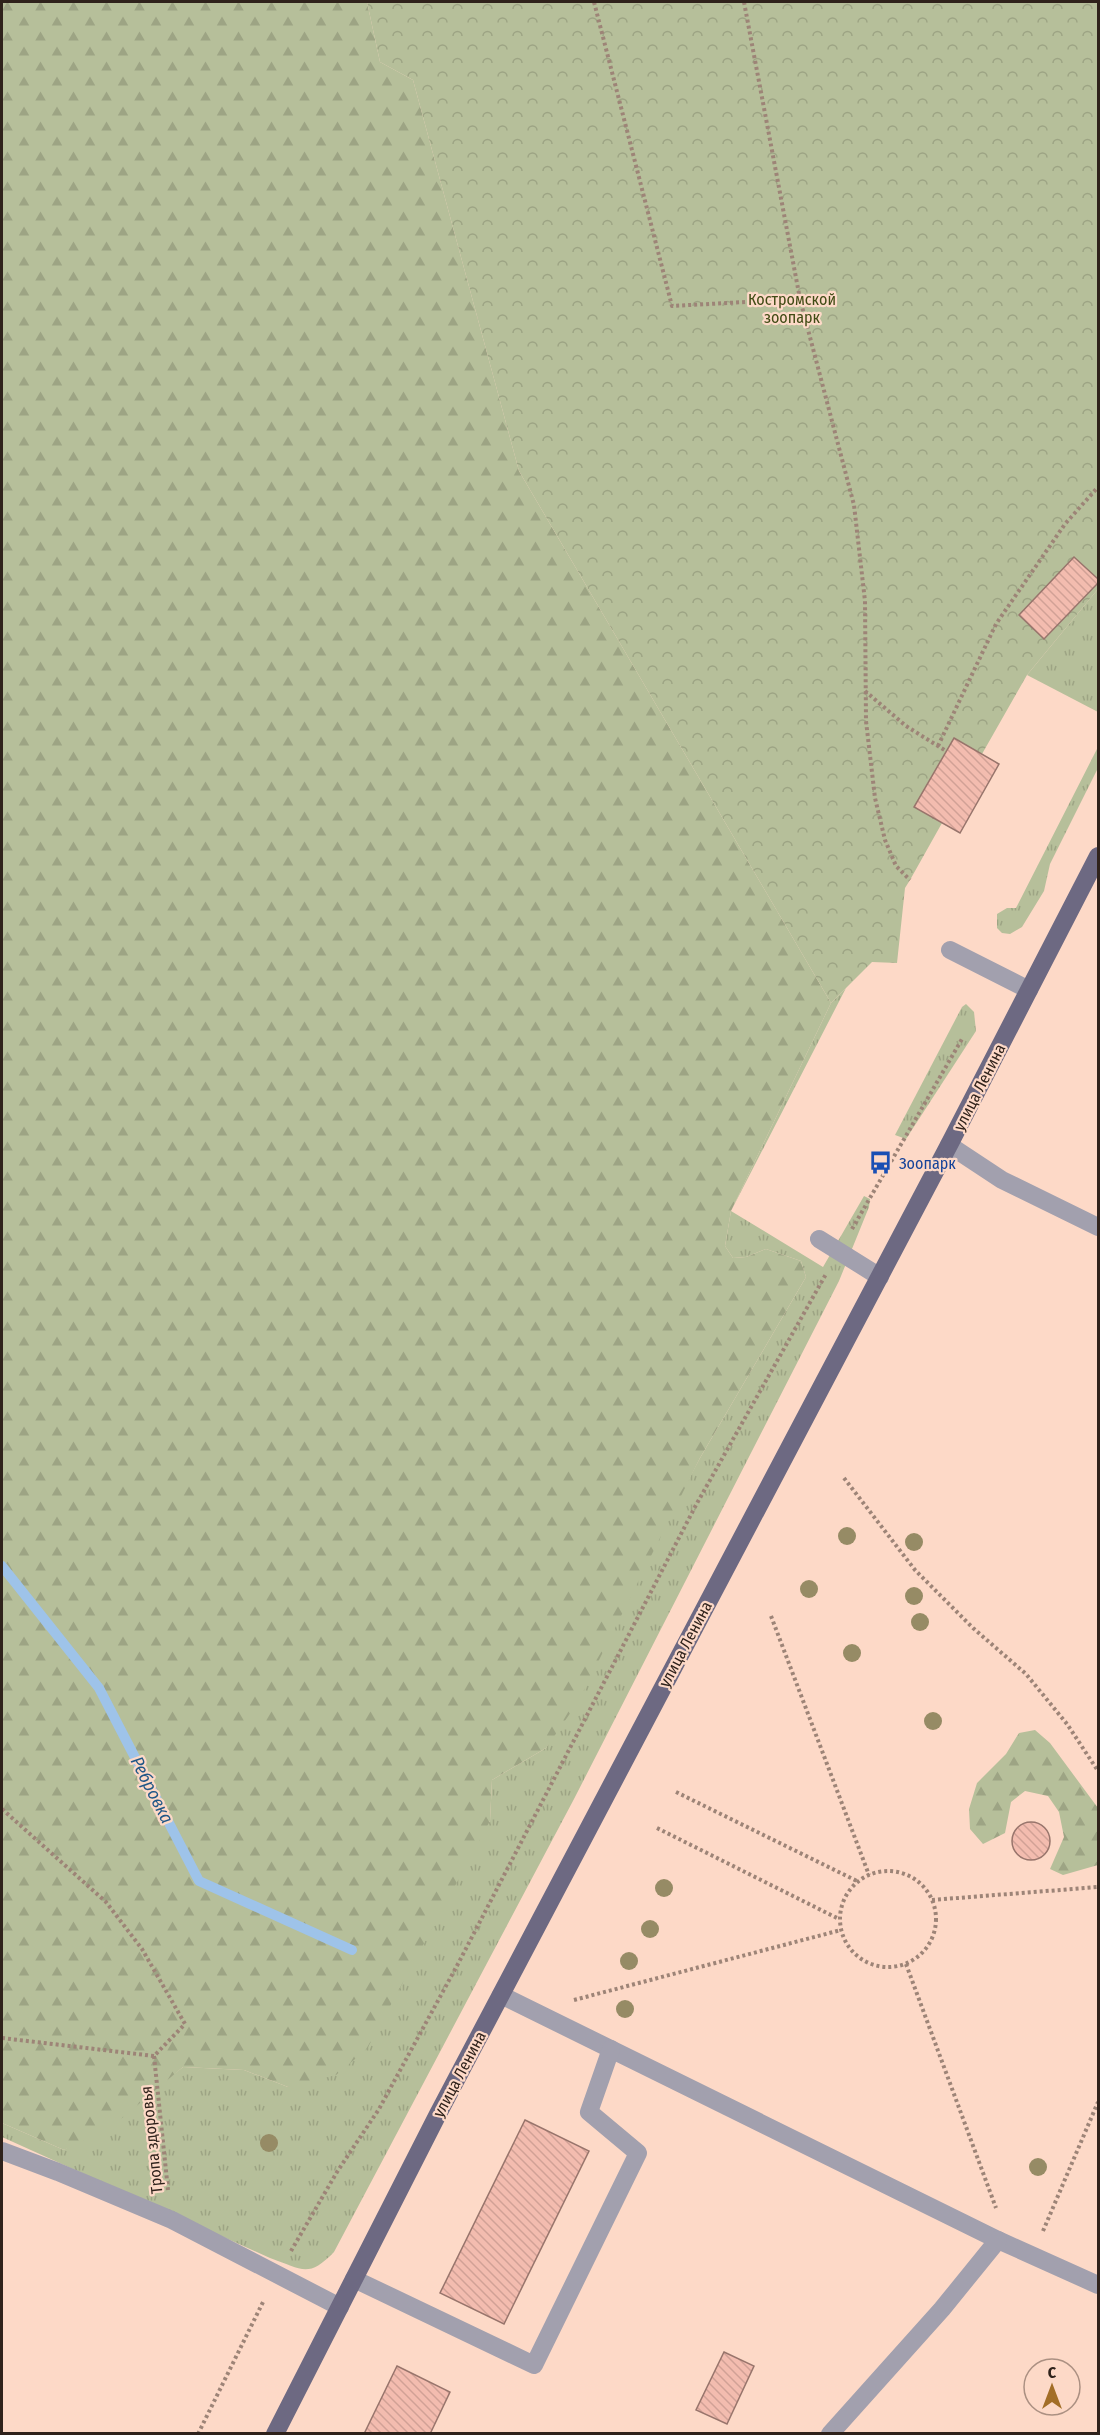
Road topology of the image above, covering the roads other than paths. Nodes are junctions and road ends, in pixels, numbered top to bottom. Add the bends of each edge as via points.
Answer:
1 (1098, 856) edge
2 (950, 950) dead end
3 (1029, 990) junction
4 (949, 1145) junction
5 (1098, 1227) edge
6 (819, 1239) dead end
7 (880, 1276) junction
8 (501, 1995) junction
9 (611, 2049) junction
10 (2, 2151) edge
11 (1004, 2243) junction
12 (354, 2279) junction
13 (1098, 2285) edge
14 (340, 2307) junction
15 (275, 2433) edge
16 (830, 2433) edge

1 - 3 main road, улица Ленина
2 - 3 street
3 - 4 main road, улица Ленина
4 - 5 street via 1002,1180
4 - 7 main road, улица Ленина
6 - 7 street
7 - 8 main road, улица Ленина
8 - 9 street
8 - 12 main road, улица Ленина
9 - 11 street
9 - 12 street via 589,2112 638,2153 534,2365
10 - 14 street via 171,2220
11 - 13 street
11 - 16 street
12 - 14 main road, улица Ленина
14 - 15 main road, улица Ленина

